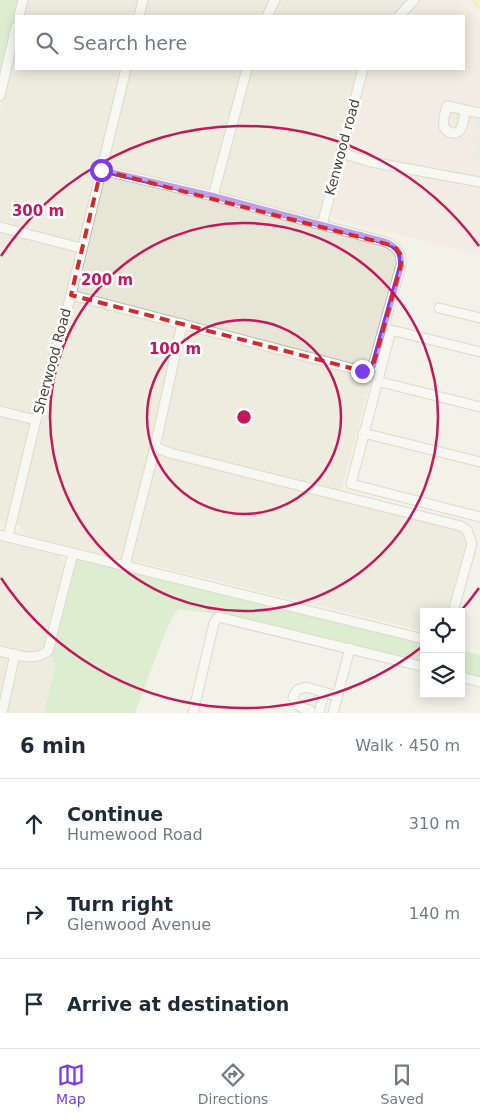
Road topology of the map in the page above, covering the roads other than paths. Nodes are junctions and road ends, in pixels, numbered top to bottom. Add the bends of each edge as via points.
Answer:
1 (23, 0) edge
2 (143, 0) edge
3 (275, 0) edge
4 (414, 0) edge
5 (19, 15) edge
6 (139, 15) edge
7 (268, 15) edge
8 (399, 15) edge
9 (15, 31) edge
10 (126, 70) edge
11 (248, 70) edge
12 (363, 70) edge
13 (0, 96) edge
14 (466, 110) dead end
15 (480, 113) edge
16 (340, 153) junction
17 (101, 170) junction
18 (480, 182) edge
19 (213, 196) junction
20 (322, 225) junction
21 (0, 227) edge
22 (81, 248) junction
23 (70, 294) junction
24 (439, 308) dead end
25 (480, 318) edge
26 (182, 324) junction
27 (480, 352) edge
28 (377, 381) junction
29 (480, 407) edge
30 (0, 412) edge
31 (36, 420) junction
32 (363, 433) junction
33 (155, 447) junction
34 (480, 462) edge
35 (480, 517) edge
36 (4, 536) edge
37 (73, 553) junction
38 (125, 565) junction
39 (454, 608) edge
40 (420, 638) edge
41 (350, 648) junction
42 (0, 651) edge
43 (15, 654) junction
44 (420, 666) edge
45 (465, 678) edge
46 (480, 682) edge
47 (324, 692) junction
48 (337, 696) junction
49 (2, 713) edge
50 (193, 713) edge
51 (309, 713) edge
52 (319, 713) edge
53 (333, 713) edge

1 - 5 street
2 - 6 street
3 - 7 street
4 - 8 street
9 - 13 street
10 - 17 street, Sherwood Road
11 - 19 street
12 - 16 street, Kenwood road
14 - 15 street
16 - 18 street via 371,162
16 - 20 street, Kenwood road
17 - 19 street
17 - 22 street, Sherwood Road
19 - 20 street
20 - 26 street via 386,242 401,255 401,266 373,366 368,370
21 - 22 street
22 - 23 street, Sherwood Road
23 - 26 street
23 - 31 street, Sherwood Road
24 - 25 street
26 - 33 street
27 - 28 street via 391,330
28 - 29 street
28 - 32 street
30 - 31 street
31 - 36 street, Sherwood Road
32 - 34 street
32 - 35 street via 351,484
33 - 38 street
33 - 39 street via 170,454 461,526 467,530 472,544
36 - 37 street
37 - 38 street
37 - 43 street via 48,651 34,658
38 - 40 street
41 - 44 street
41 - 48 street
41 - 50 street via 218,618 214,623
42 - 43 street
43 - 49 street
45 - 46 street
47 - 48 street
47 - 51 street via 306,687 297,690 294,702 300,708 310,710
47 - 52 street
48 - 53 street

